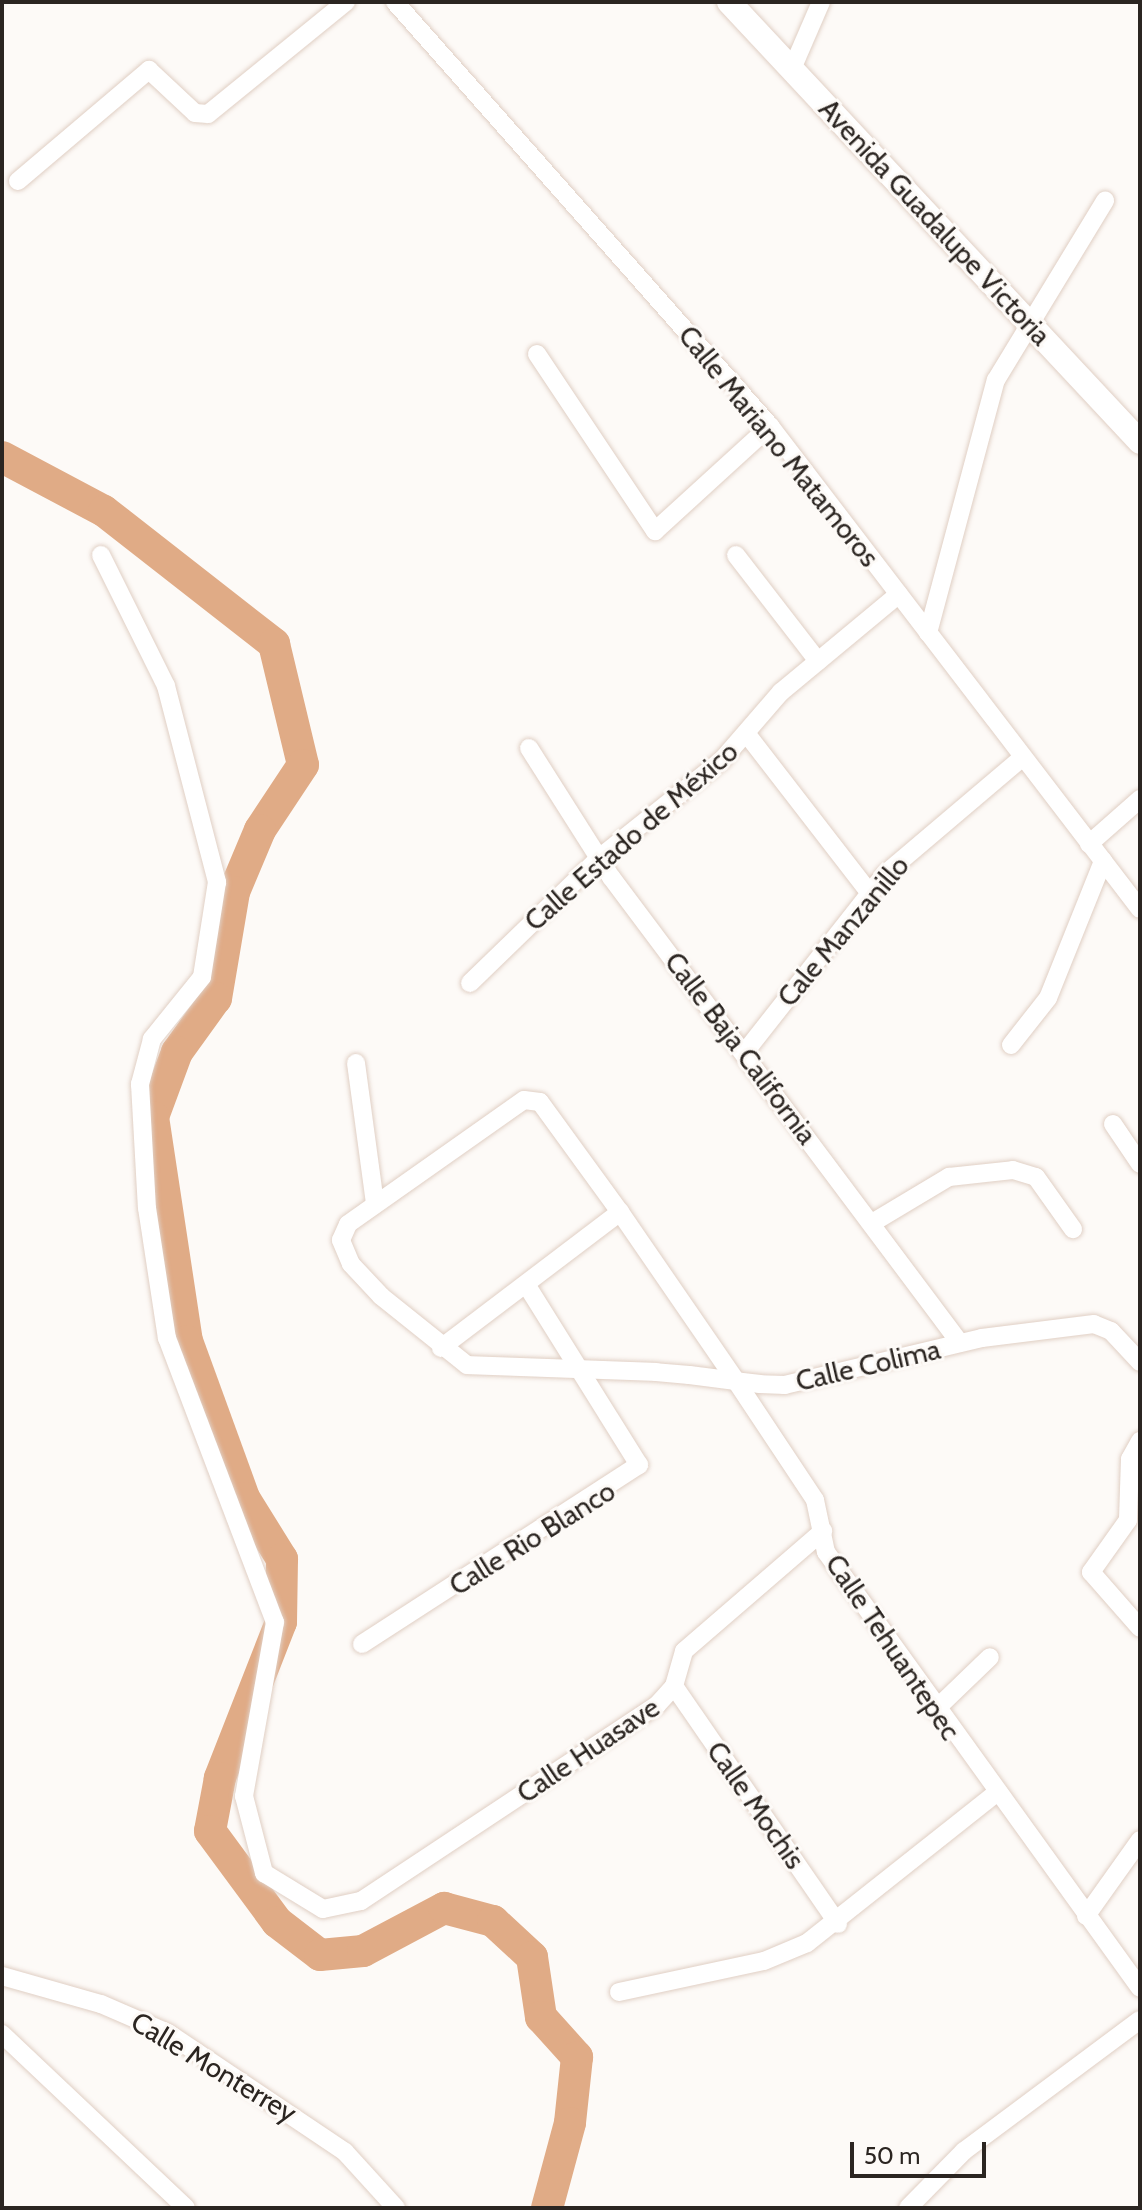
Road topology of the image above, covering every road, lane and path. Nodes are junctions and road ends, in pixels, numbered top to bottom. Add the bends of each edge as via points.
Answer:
1 (346, 2) edge
2 (395, 2) edge
3 (729, 2) edge
4 (821, 2) edge
5 (792, 69) junction
6 (18, 181) dead end
7 (1105, 201) dead end
8 (1029, 323) junction
9 (537, 354) dead end
10 (770, 426) junction
11 (1140, 442) edge
12 (101, 555) dead end
13 (736, 555) dead end
14 (899, 594) junction
15 (928, 633) junction
16 (818, 661) junction
17 (746, 733) junction
18 (529, 748) dead end
19 (1022, 758) junction
20 (1140, 799) edge
21 (1089, 844) junction
22 (598, 859) junction
23 (1103, 861) junction
24 (869, 892) junction
25 (1140, 909) edge
26 (470, 983) dead end
27 (1011, 1045) dead end
28 (745, 1052) junction
29 (356, 1063) dead end
30 (1113, 1124) dead end
31 (1140, 1164) edge
32 (375, 1204) junction
33 (620, 1212) junction
34 (872, 1223) junction
35 (1073, 1229) dead end
36 (526, 1284) junction
37 (960, 1343) junction
38 (441, 1348) junction
39 (1140, 1362) edge
40 (584, 1370) junction
41 (736, 1381) junction
42 (1140, 1441) edge
43 (823, 1531) junction
44 (1140, 1628) edge
45 (362, 1644) dead end
46 (990, 1657) dead end
47 (674, 1686) junction
48 (935, 1710) junction
49 (996, 1793) junction
50 (1140, 1840) edge
51 (1086, 1916) junction
52 (838, 1924) junction
53 (2, 1976) edge
54 (1140, 1988) edge
55 (619, 1992) dead end
56 (1140, 2020) edge
57 (2, 2034) edge
58 (186, 2208) edge
59 (396, 2208) edge
60 (908, 2208) edge

1 - 6 street via 208,114 195,113 149,70
2 - 10 street, Calle Mariano Matamoros
3 - 5 main road, Avenida Guadalupe Victoria
4 - 5 street
5 - 8 main road, Avenida Guadalupe Victoria
7 - 8 street
8 - 11 main road, Avenida Guadalupe Victoria
8 - 15 street via 985,407
9 - 10 street via 655,531
10 - 14 street, Calle Mariano Matamoros
12 - 47 street, Calle Huasave via 166,686 217,882 202,977 152,1039 140,1084 147,1208 167,1338 275,1622 244,1796 245,1823 264,1873 302,1902 341,1908 395,1879 657,1705
13 - 16 street
14 - 15 street, Calle Mariano Matamoros
14 - 16 street, Calle Estado de México
15 - 19 street, Calle Mariano Matamoros
16 - 17 street, Calle Estado de México via 768,703
17 - 22 street, Calle Estado de México
17 - 24 street
18 - 22 street, Calle Baja California
19 - 21 street, Calle Mariano Matamoros
19 - 24 street, Cale Manzanillo
20 - 21 street
21 - 23 street, Calle Mariano Matamoros
22 - 26 street, Calle Estado de México
22 - 28 street, Calle Baja California
23 - 25 street, Calle Mariano Matamoros
23 - 27 street via 1048,998
24 - 28 street, Cale Manzanillo
28 - 34 street, Calle Baja California
29 - 32 street
30 - 31 street
32 - 33 street via 532,1098
32 - 38 street via 348,1224 343,1252
33 - 36 street
33 - 41 street, Calle Tehuantepec
34 - 35 street via 949,1177 1013,1170 1036,1177
34 - 37 street, Calle Baja California
36 - 38 street
36 - 40 street, Calle Rio Blanco
37 - 39 street, Calle Colima via 1094,1324 1111,1331
37 - 41 street, Calle Colima via 823,1380
38 - 40 street, Calle Colima via 467,1365
40 - 41 street, Calle Colima
40 - 45 street, Calle Rio Blanco via 639,1458 635,1473
41 - 43 street, Calle Tehuantepec via 815,1500
42 - 44 street via 1130,1459 1128,1520 1092,1562 1094,1580
43 - 47 street, Calle Huasave via 684,1651
43 - 48 street, Calle Tehuantepec via 826,1552
46 - 48 street
47 - 52 street, Calle Mochis
48 - 49 street, Calle Tehuantepec
49 - 51 street, Calle Tehuantepec
49 - 52 street
50 - 51 street
51 - 54 street, Calle Tehuantepec
52 - 55 street via 764,1961
53 - 59 street, Calle Monterrey via 101,2004 168,2033 345,2152
56 - 60 street via 964,2151
57 - 58 street

